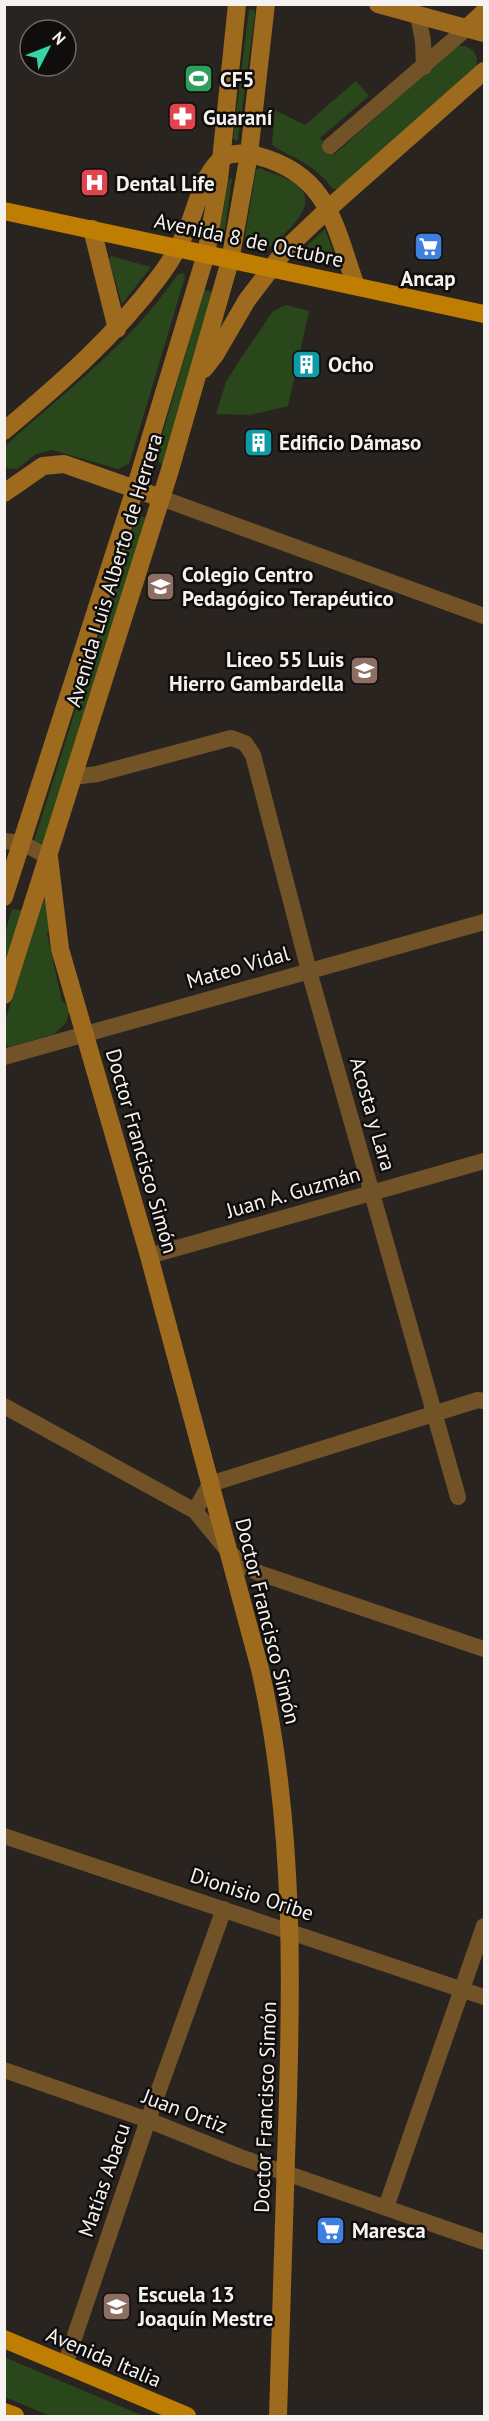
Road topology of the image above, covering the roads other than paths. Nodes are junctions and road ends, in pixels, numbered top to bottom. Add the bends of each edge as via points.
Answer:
1 (237, 4) edge
2 (266, 4) edge
3 (378, 4) edge
4 (484, 12) edge
5 (418, 16) junction
6 (476, 31) edge
7 (424, 67) junction
8 (484, 71) edge
9 (330, 146) dead end
10 (249, 153) junction
11 (220, 159) junction
12 (328, 209) junction
13 (4, 211) edge
14 (92, 229) junction
15 (178, 249) junction
16 (206, 254) junction
17 (230, 261) junction
18 (270, 269) junction
19 (356, 286) junction
20 (484, 314) edge
21 (117, 329) junction
22 (197, 377) junction
23 (4, 431) edge
24 (135, 489) junction
25 (6, 490) edge
26 (161, 498) junction
27 (484, 616) edge
28 (73, 777) junction
29 (13, 842) edge
30 (49, 857) junction
31 (4, 897) edge
32 (484, 922) edge
33 (309, 971) junction
34 (4, 995) edge
35 (85, 1034) junction
36 (4, 1057) edge
37 (484, 1161) edge
38 (372, 1193) junction
39 (149, 1256) junction
40 (484, 1401) edge
41 (4, 1406) edge
42 (433, 1415) junction
43 (210, 1484) junction
44 (458, 1497) dead end
45 (195, 1511) junction
46 (227, 1550) junction
47 (484, 1648) edge
48 (4, 1836) edge
49 (224, 1909) junction
50 (484, 1926) edge
51 (289, 1930) junction
52 (463, 1989) junction
53 (484, 1997) edge
54 (4, 2070) edge
55 (148, 2120) junction
56 (285, 2171) junction
57 (386, 2207) junction
58 (484, 2242) edge
59 (4, 2339) edge
60 (65, 2365) junction
61 (4, 2412) edge
62 (15, 2416) edge
63 (187, 2416) edge
64 (278, 2416) edge

1 - 11 street, Avenida Luis Alberto de Herrera
2 - 10 street, Avenida Luis Alberto de Herrera
3 - 5 street
4 - 6 street
5 - 6 street
5 - 7 street
6 - 7 street
7 - 9 street
8 - 12 street
10 - 11 street
10 - 12 street via 300,174
10 - 17 street, Avenida Luis Alberto de Herrera
11 - 15 street, Avenida Luis Alberto de Herrera via 206,179
11 - 16 street, Avenida Luis Alberto de Herrera
12 - 18 street
12 - 19 street
13 - 14 main road, Avenida 8 de Octubre
14 - 15 main road, Avenida 8 de Octubre
14 - 21 street
15 - 16 main road, Avenida 8 de Octubre
15 - 21 street, Avenida Luis Alberto de Herrera
16 - 17 main road, Avenida 8 de Octubre
16 - 24 street, Avenida Luis Alberto de Herrera
17 - 18 main road, Avenida 8 de Octubre
17 - 22 street, Avenida Luis Alberto de Herrera
18 - 19 main road, Avenida 8 de Octubre
18 - 22 street
19 - 20 main road, Avenida 8 de Octubre
21 - 23 street, Avenida Luis Alberto de Herrera via 79,368
22 - 26 street, Avenida Luis Alberto de Herrera
24 - 25 street via 64,464 53,464 43,466
24 - 26 street
24 - 29 street, Avenida Luis Alberto de Herrera
26 - 27 street
26 - 28 street, Avenida Luis Alberto de Herrera
28 - 30 street, Avenida Luis Alberto de Herrera
28 - 33 street, Acosta y Lara via 231,738 245,743 253,755
29 - 30 street
29 - 31 street, Avenida Luis Alberto de Herrera
30 - 34 street, Avenida Luis Alberto de Herrera
30 - 35 street, Doctor Francisco Simón via 60,949
32 - 33 street, Mateo Vidal
33 - 35 street, Mateo Vidal
33 - 38 street, Acosta y Lara
35 - 36 street, Mateo Vidal
35 - 39 street, Doctor Francisco Simón
37 - 38 street, Juan A. Guzmán
38 - 39 street, Juan A. Guzmán
38 - 42 street, Acosta y Lara
39 - 43 street, Doctor Francisco Simón
40 - 42 street
41 - 45 street
42 - 43 street
42 - 44 street, Acosta y Lara
43 - 45 street
43 - 46 street, Doctor Francisco Simón
45 - 46 street
46 - 47 street via 259,1573
46 - 51 street, Doctor Francisco Simón via 272,1719
48 - 49 street, Dionisio Oribe
49 - 51 street, Dionisio Oribe
49 - 55 street, Matías Abacu
50 - 52 street
51 - 52 street, Dionisio Oribe
51 - 56 street, Doctor Francisco Simón via 291,2023
52 - 53 street, Dionisio Oribe
52 - 57 street
54 - 55 street, Juan Ortiz
55 - 56 street, Juan Ortiz
55 - 60 street, Matías Abacu
56 - 57 street, Juan Ortiz
56 - 64 street, Doctor Francisco Simón
57 - 58 street, Juan Ortiz
59 - 60 main road, Avenida Italia
60 - 63 main road, Avenida Italia
61 - 62 main road

